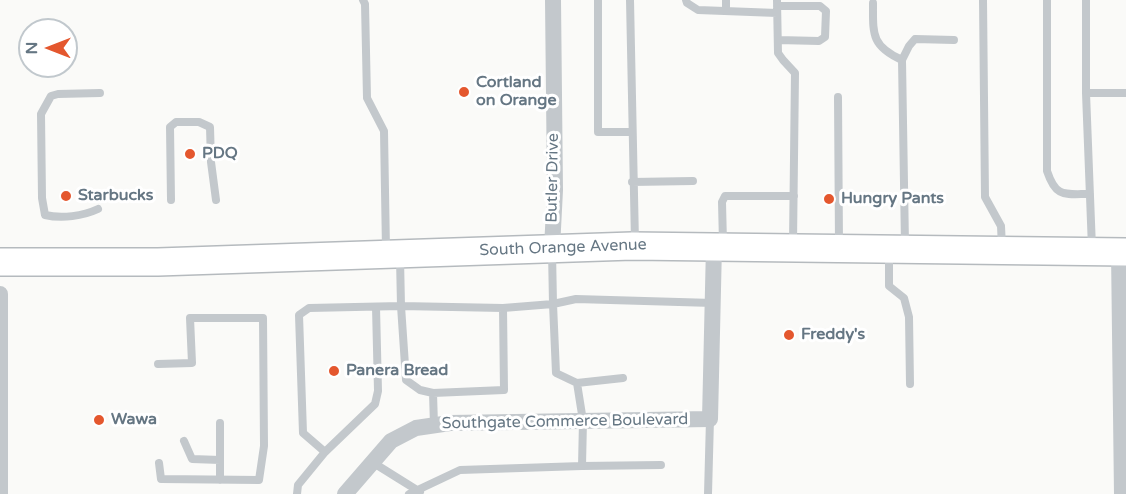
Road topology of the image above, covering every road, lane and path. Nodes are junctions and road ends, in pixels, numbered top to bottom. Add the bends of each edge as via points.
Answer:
1 (363, 0) edge
2 (553, 0) edge
3 (598, 0) edge
4 (630, 0) edge
5 (686, 0) edge
6 (726, 0) edge
7 (983, 0) edge
8 (1047, 0) edge
9 (1086, 0) edge
10 (873, 3) dead end
11 (777, 6) edge
12 (726, 10) junction
13 (778, 40) junction
14 (954, 40) dead end
15 (902, 60) junction
16 (100, 93) dead end
17 (1086, 93) junction
18 (1126, 93) edge
19 (838, 97) dead end
20 (632, 132) junction
21 (693, 181) dead end
22 (632, 182) junction
23 (1090, 194) junction
24 (794, 196) junction
25 (171, 200) dead end
26 (216, 200) dead end
27 (98, 209) dead end
28 (635, 246) junction
29 (718, 246) junction
30 (793, 247) junction
31 (552, 248) junction
32 (839, 248) junction
33 (897, 248) junction
34 (1002, 250) junction
35 (1092, 251) junction
36 (1123, 252) edge
37 (393, 253) junction
38 (0, 262) edge
39 (0, 294) edge
40 (713, 303) junction
41 (553, 304) junction
42 (402, 306) junction
43 (376, 307) junction
44 (503, 308) junction
45 (158, 364) dead end
46 (624, 378) dead end
47 (0, 383) edge
48 (577, 383) junction
49 (910, 384) dead end
50 (433, 393) junction
51 (710, 419) junction
52 (583, 421) junction
53 (220, 423) dead end
54 (434, 425) junction
55 (184, 441) dead end
56 (0, 442) edge
57 (325, 452) junction
58 (220, 460) junction
59 (159, 462) dead end
60 (372, 462) junction
61 (661, 465) dead end
62 (582, 466) junction
63 (220, 480) junction
64 (1123, 484) edge
65 (421, 492) edge
66 (0, 494) edge
67 (297, 494) edge
68 (345, 494) edge
69 (409, 494) edge
70 (708, 494) edge

1 - 37 lane via 367,98 384,131
2 - 31 street, Butler Drive
3 - 20 lane via 598,132
4 - 20 lane
5 - 12 lane via 698,10
6 - 12 lane
7 - 34 lane via 985,197 1001,226
8 - 23 lane via 1047,171 1052,186 1059,192
9 - 17 lane
10 - 15 lane via 873,28 878,43 885,53
11 - 12 lane
11 - 13 lane
11 - 13 lane via 820,6 826,11 827,31 819,41
13 - 24 lane via 778,53 795,73
14 - 15 lane via 915,39
15 - 33 lane
16 - 27 lane via 51,96 40,114 45,214 86,214
17 - 18 lane
17 - 23 lane
19 - 32 lane
20 - 22 lane
21 - 22 lane
22 - 28 lane
23 - 35 lane
24 - 29 lane via 725,196
24 - 30 lane
25 - 26 lane via 170,127 176,122 199,122 210,127
28 - 29 main road, South Orange Avenue
28 - 31 main road, South Orange Avenue
29 - 30 main road, South Orange Avenue
29 - 40 street, Southgate Commerce Boulevard
30 - 32 main road, South Orange Avenue
31 - 37 main road, South Orange Avenue
31 - 41 lane
32 - 33 main road, South Orange Avenue
33 - 34 main road, South Orange Avenue
33 - 49 lane via 889,286 904,298 909,317
34 - 35 main road, South Orange Avenue
35 - 36 main road, South Orange Avenue
36 - 64 street
37 - 38 main road, South Orange Avenue via 158,262
37 - 42 lane
39 - 47 street
40 - 41 lane via 576,299
40 - 51 street, Southgate Commerce Boulevard
41 - 44 lane
41 - 48 lane via 556,373
42 - 43 lane
42 - 44 lane
42 - 50 lane via 405,380
43 - 57 lane via 375,404
43 - 57 lane via 309,308 299,315 303,434
44 - 50 lane via 504,390
45 - 63 lane via 192,363 190,318 263,318 264,446 259,480
46 - 48 lane
47 - 56 street
48 - 52 lane
50 - 54 lane
51 - 52 street, Southgate Commerce Boulevard
51 - 70 lane
52 - 54 street, Southgate Commerce Boulevard
52 - 62 lane
53 - 58 lane
54 - 60 street, Southgate Commerce Boulevard via 416,428 391,441
55 - 58 lane via 192,459
56 - 66 street
57 - 67 lane via 298,485
58 - 63 lane
59 - 63 lane via 161,479
60 - 65 lane
60 - 68 street, Southgate Commerce Boulevard
61 - 62 lane
62 - 65 lane via 460,470
65 - 69 lane

